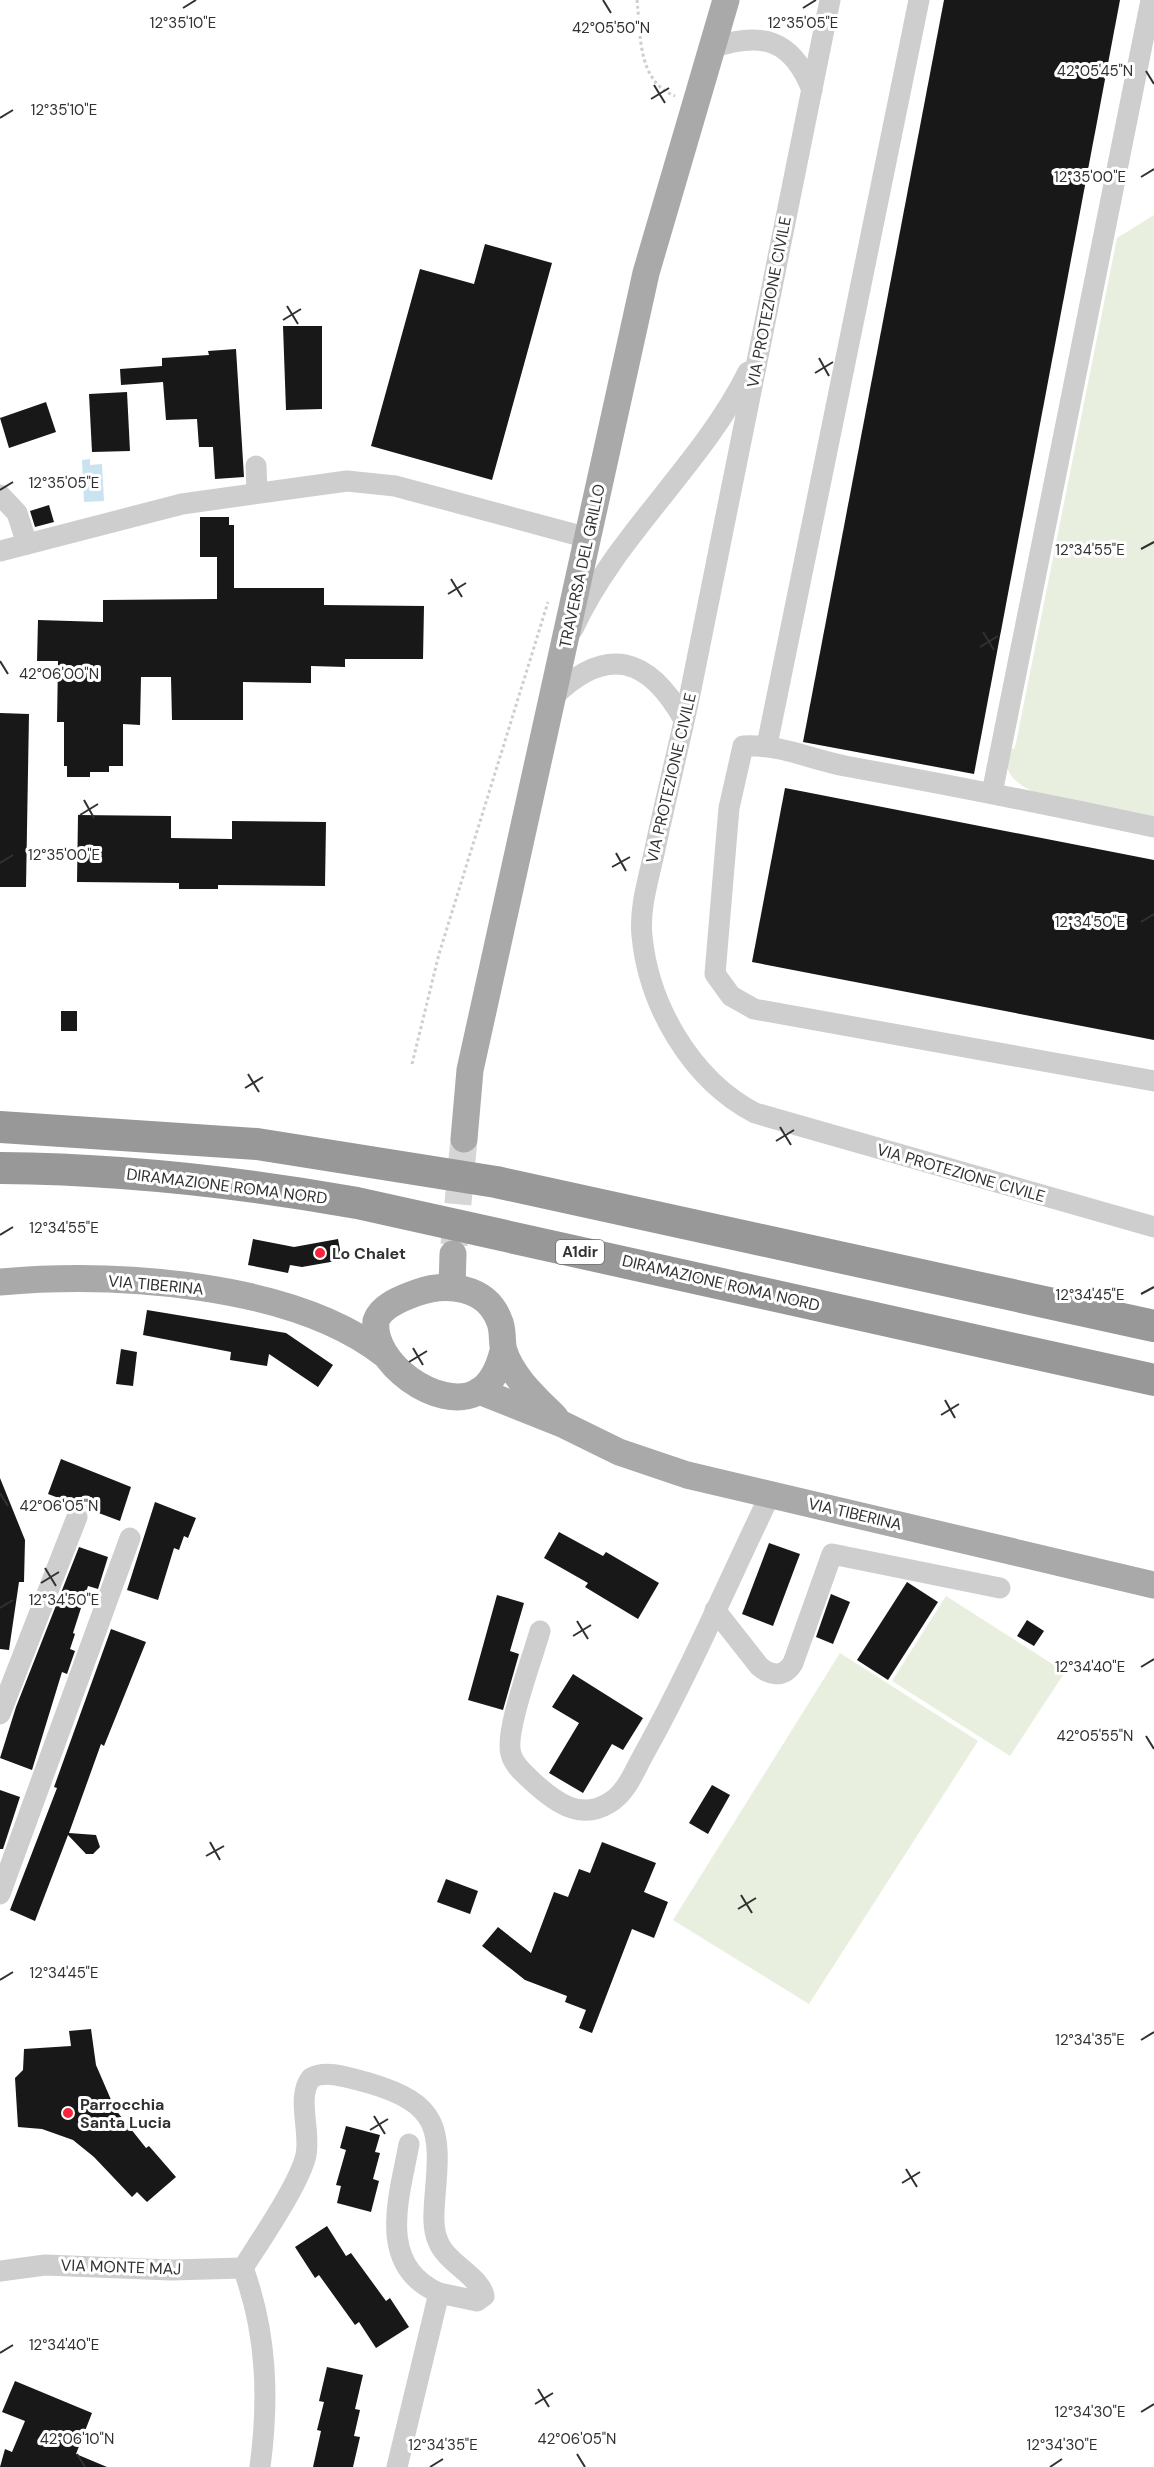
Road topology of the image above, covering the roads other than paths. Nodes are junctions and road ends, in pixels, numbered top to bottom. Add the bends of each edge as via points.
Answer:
1 (726, 0) edge
2 (830, 0) edge
3 (919, 0) edge
4 (1151, 0) edge
5 (712, 48) junction
6 (812, 90) junction
7 (760, 348) junction
8 (256, 466) dead end
9 (257, 492) junction
10 (0, 495) edge
11 (588, 538) junction
12 (27, 544) junction
13 (0, 551) edge
14 (562, 654) junction
15 (553, 697) junction
16 (684, 720) junction
17 (767, 745) junction
18 (992, 793) junction
19 (1154, 827) edge
20 (1154, 1081) edge
21 (0, 1127) edge
22 (464, 1139) tunnel mouth
23 (0, 1168) edge
24 (1154, 1227) edge
25 (453, 1254) tunnel mouth
26 (0, 1282) edge
27 (452, 1287) junction
28 (385, 1308) junction
29 (310, 1314) junction
30 (1154, 1326) edge
31 (503, 1351) junction
32 (384, 1355) junction
33 (1154, 1380) edge
34 (479, 1391) junction
35 (562, 1424) junction
36 (770, 1495) junction
37 (77, 1517) dead end
38 (130, 1538) dead end
39 (1154, 1585) edge
40 (1000, 1588) dead end
41 (715, 1610) junction
42 (540, 1632) dead end
43 (0, 1714) edge
44 (0, 1894) edge
45 (409, 2144) dead end
46 (243, 2268) junction
47 (0, 2271) edge
48 (439, 2293) junction
49 (260, 2467) edge
50 (397, 2467) edge

1 - 5 main road, TRAVERSA DEL GRILLO
2 - 6 street, VIA PROTEZIONE CIVILE
3 - 17 street
4 - 18 street
5 - 6 street via 745,39 774,43 798,62
5 - 11 main road, TRAVERSA DEL GRILLO via 646,273
6 - 7 street, VIA PROTEZIONE CIVILE
7 - 14 street via 720,421 588,601
7 - 16 street, VIA PROTEZIONE CIVILE
8 - 9 street
9 - 11 street via 325,483 371,482
9 - 12 street via 182,504
10 - 12 street via 17,513
11 - 14 main road, TRAVERSA DEL GRILLO
12 - 13 street
14 - 15 main road, TRAVERSA DEL GRILLO
15 - 16 street via 583,672 617,663 636,667 654,679
15 - 22 main road, TRAVERSA DEL GRILLO via 470,1070
16 - 24 street, VIA PROTEZIONE CIVILE via 644,897 642,932 656,994 684,1047 714,1085 738,1104 766,1118
17 - 18 street via 834,764
17 - 20 street via 743,746 729,808 715,974 731,996 754,1009
18 - 19 street
21 - 30 highway via 257,1144 496,1182
23 - 33 highway, DIRAMAZIONE ROMA NORD / A1dir via 200,1179 357,1203
25 - 27 main road
26 - 29 main road, VIA TIBERINA via 75,1278 165,1283 231,1293
27 - 28 main road, VIA TIBERINA via 424,1290
27 - 31 main road, VIA TIBERINA via 468,1290 487,1302 502,1327
28 - 29 main road, VIA TIBERINA
28 - 32 main road, VIA TIBERINA via 378,1315 375,1329
29 - 32 main road, VIA TIBERINA via 357,1334
31 - 34 main road, VIA TIBERINA via 496,1373
31 - 35 main road, VIA TIBERINA via 530,1392
32 - 34 main road, VIA TIBERINA via 406,1377 430,1390 460,1396
34 - 35 main road, VIA TIBERINA
35 - 36 main road, VIA TIBERINA via 663,1468
36 - 39 main road, VIA TIBERINA
36 - 41 street
37 - 43 street
38 - 44 street
40 - 41 street via 832,1554 793,1663 778,1674 759,1666
41 - 42 street via 664,1718 624,1789 608,1804 587,1810 570,1809 556,1802 512,1757 510,1734
45 - 48 street via 395,2223 396,2242 416,2277
46 - 47 street, VIA MONTE MAJ via 162,2270 45,2265
46 - 48 street via 302,2167 308,2140 306,2087 311,2078 329,2074 384,2088 414,2103 433,2122 438,2148 434,2204 437,2240 450,2262 480,2286 484,2296 477,2301
46 - 49 street via 255,2305 265,2364
48 - 50 street

